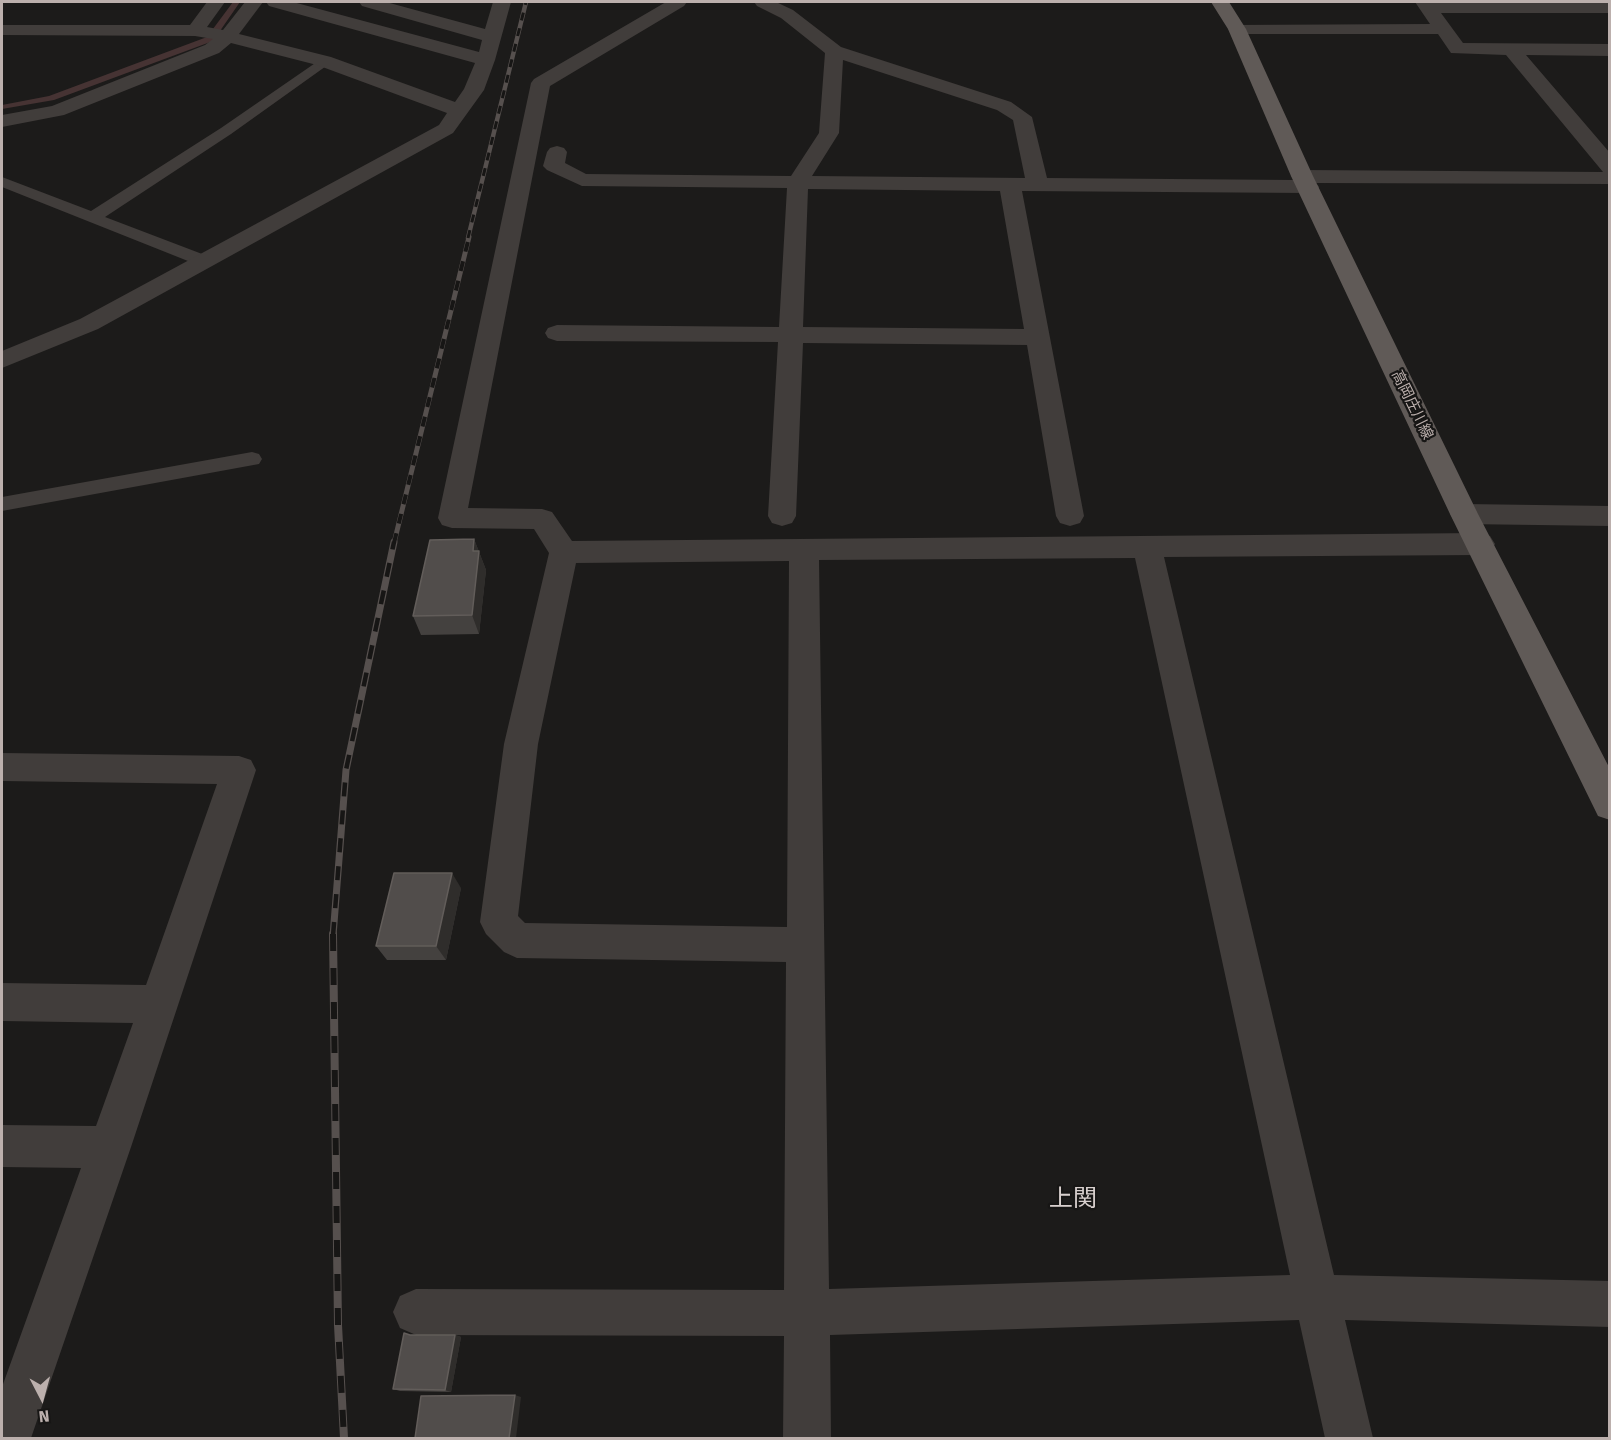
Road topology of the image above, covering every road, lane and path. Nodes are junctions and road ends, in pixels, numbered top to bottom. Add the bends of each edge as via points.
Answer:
1 (216, 2) edge
2 (254, 2) edge
3 (275, 2) edge
4 (368, 2) edge
5 (502, 2) edge
6 (678, 2) edge
7 (763, 2) edge
8 (1220, 2) edge
9 (1426, 5) edge
10 (1610, 8) edge
11 (1237, 28) junction
12 (1443, 29) junction
13 (2, 30) edge
14 (56, 30) junction
15 (197, 31) junction
16 (227, 36) junction
17 (493, 37) junction
18 (2, 45) edge
19 (1510, 49) junction
20 (1610, 50) edge
21 (834, 51) junction
22 (486, 60) junction
23 (324, 61) junction
24 (460, 111) junction
25 (2, 121) edge
26 (557, 152) dead end
27 (1610, 167) edge
28 (1610, 178) edge
29 (798, 181) junction
30 (1305, 181) junction
31 (2, 182) edge
32 (1010, 183) junction
33 (1037, 183) junction
34 (92, 218) junction
35 (204, 261) junction
36 (557, 333) dead end
37 (790, 335) junction
38 (1040, 337) junction
39 (2, 360) edge
40 (252, 459) dead end
41 (2, 504) edge
42 (1464, 514) junction
43 (782, 516) dead end
44 (1070, 516) dead end
45 (1610, 516) edge
46 (1480, 544) junction
47 (1147, 547) junction
48 (804, 551) junction
49 (564, 552) junction
50 (2, 767) edge
51 (1607, 796) edge
52 (806, 945) junction
53 (2, 1002) edge
54 (159, 1005) junction
55 (2, 1146) edge
56 (110, 1147) junction
57 (1316, 1297) junction
58 (1610, 1304) edge
59 (416, 1312) dead end
60 (807, 1313) junction
61 (12, 1394) edge
62 (7, 1438) edge
63 (807, 1438) edge
64 (1349, 1438) edge

1 - 15 street
2 - 16 street
3 - 22 street
4 - 17 street
5 - 17 street
6 - 49 street via 541,82 452,518 542,519
7 - 21 street via 787,14
8 - 11 main road, 高岡庄川線
9 - 10 street
9 - 12 street
11 - 12 street
11 - 30 main road, 高岡庄川線
12 - 19 street via 1458,49
13 - 14 street
14 - 15 street
14 - 18 street
15 - 16 street
16 - 23 street
16 - 25 street via 212,50 57,111
17 - 22 street
19 - 20 street
19 - 27 street
21 - 29 street via 829,133
21 - 33 street via 1005,106 1022,117
22 - 24 street
23 - 24 street
23 - 34 lane via 226,131
24 - 35 street via 447,129
26 - 29 street via 554,166 582,180
28 - 30 street
29 - 32 street
29 - 37 street
30 - 33 street
30 - 42 main road, 高岡庄川線
31 - 34 lane
32 - 33 street
32 - 38 street
34 - 35 lane
35 - 39 street via 89,324
36 - 37 street
37 - 38 street
37 - 43 street
38 - 44 street
40 - 41 lane
42 - 45 street
42 - 46 main road, 高岡庄川線
46 - 47 street
46 - 51 main road, 高岡庄川線
47 - 48 street
47 - 57 street
48 - 49 street
48 - 52 street
49 - 52 street via 521,744 499,922 517,940
50 - 54 street via 239,770
52 - 60 street
53 - 54 street
54 - 56 street
55 - 56 street
56 - 61 street
57 - 58 street
57 - 60 street
57 - 64 street
59 - 60 street
60 - 63 street
61 - 62 street

